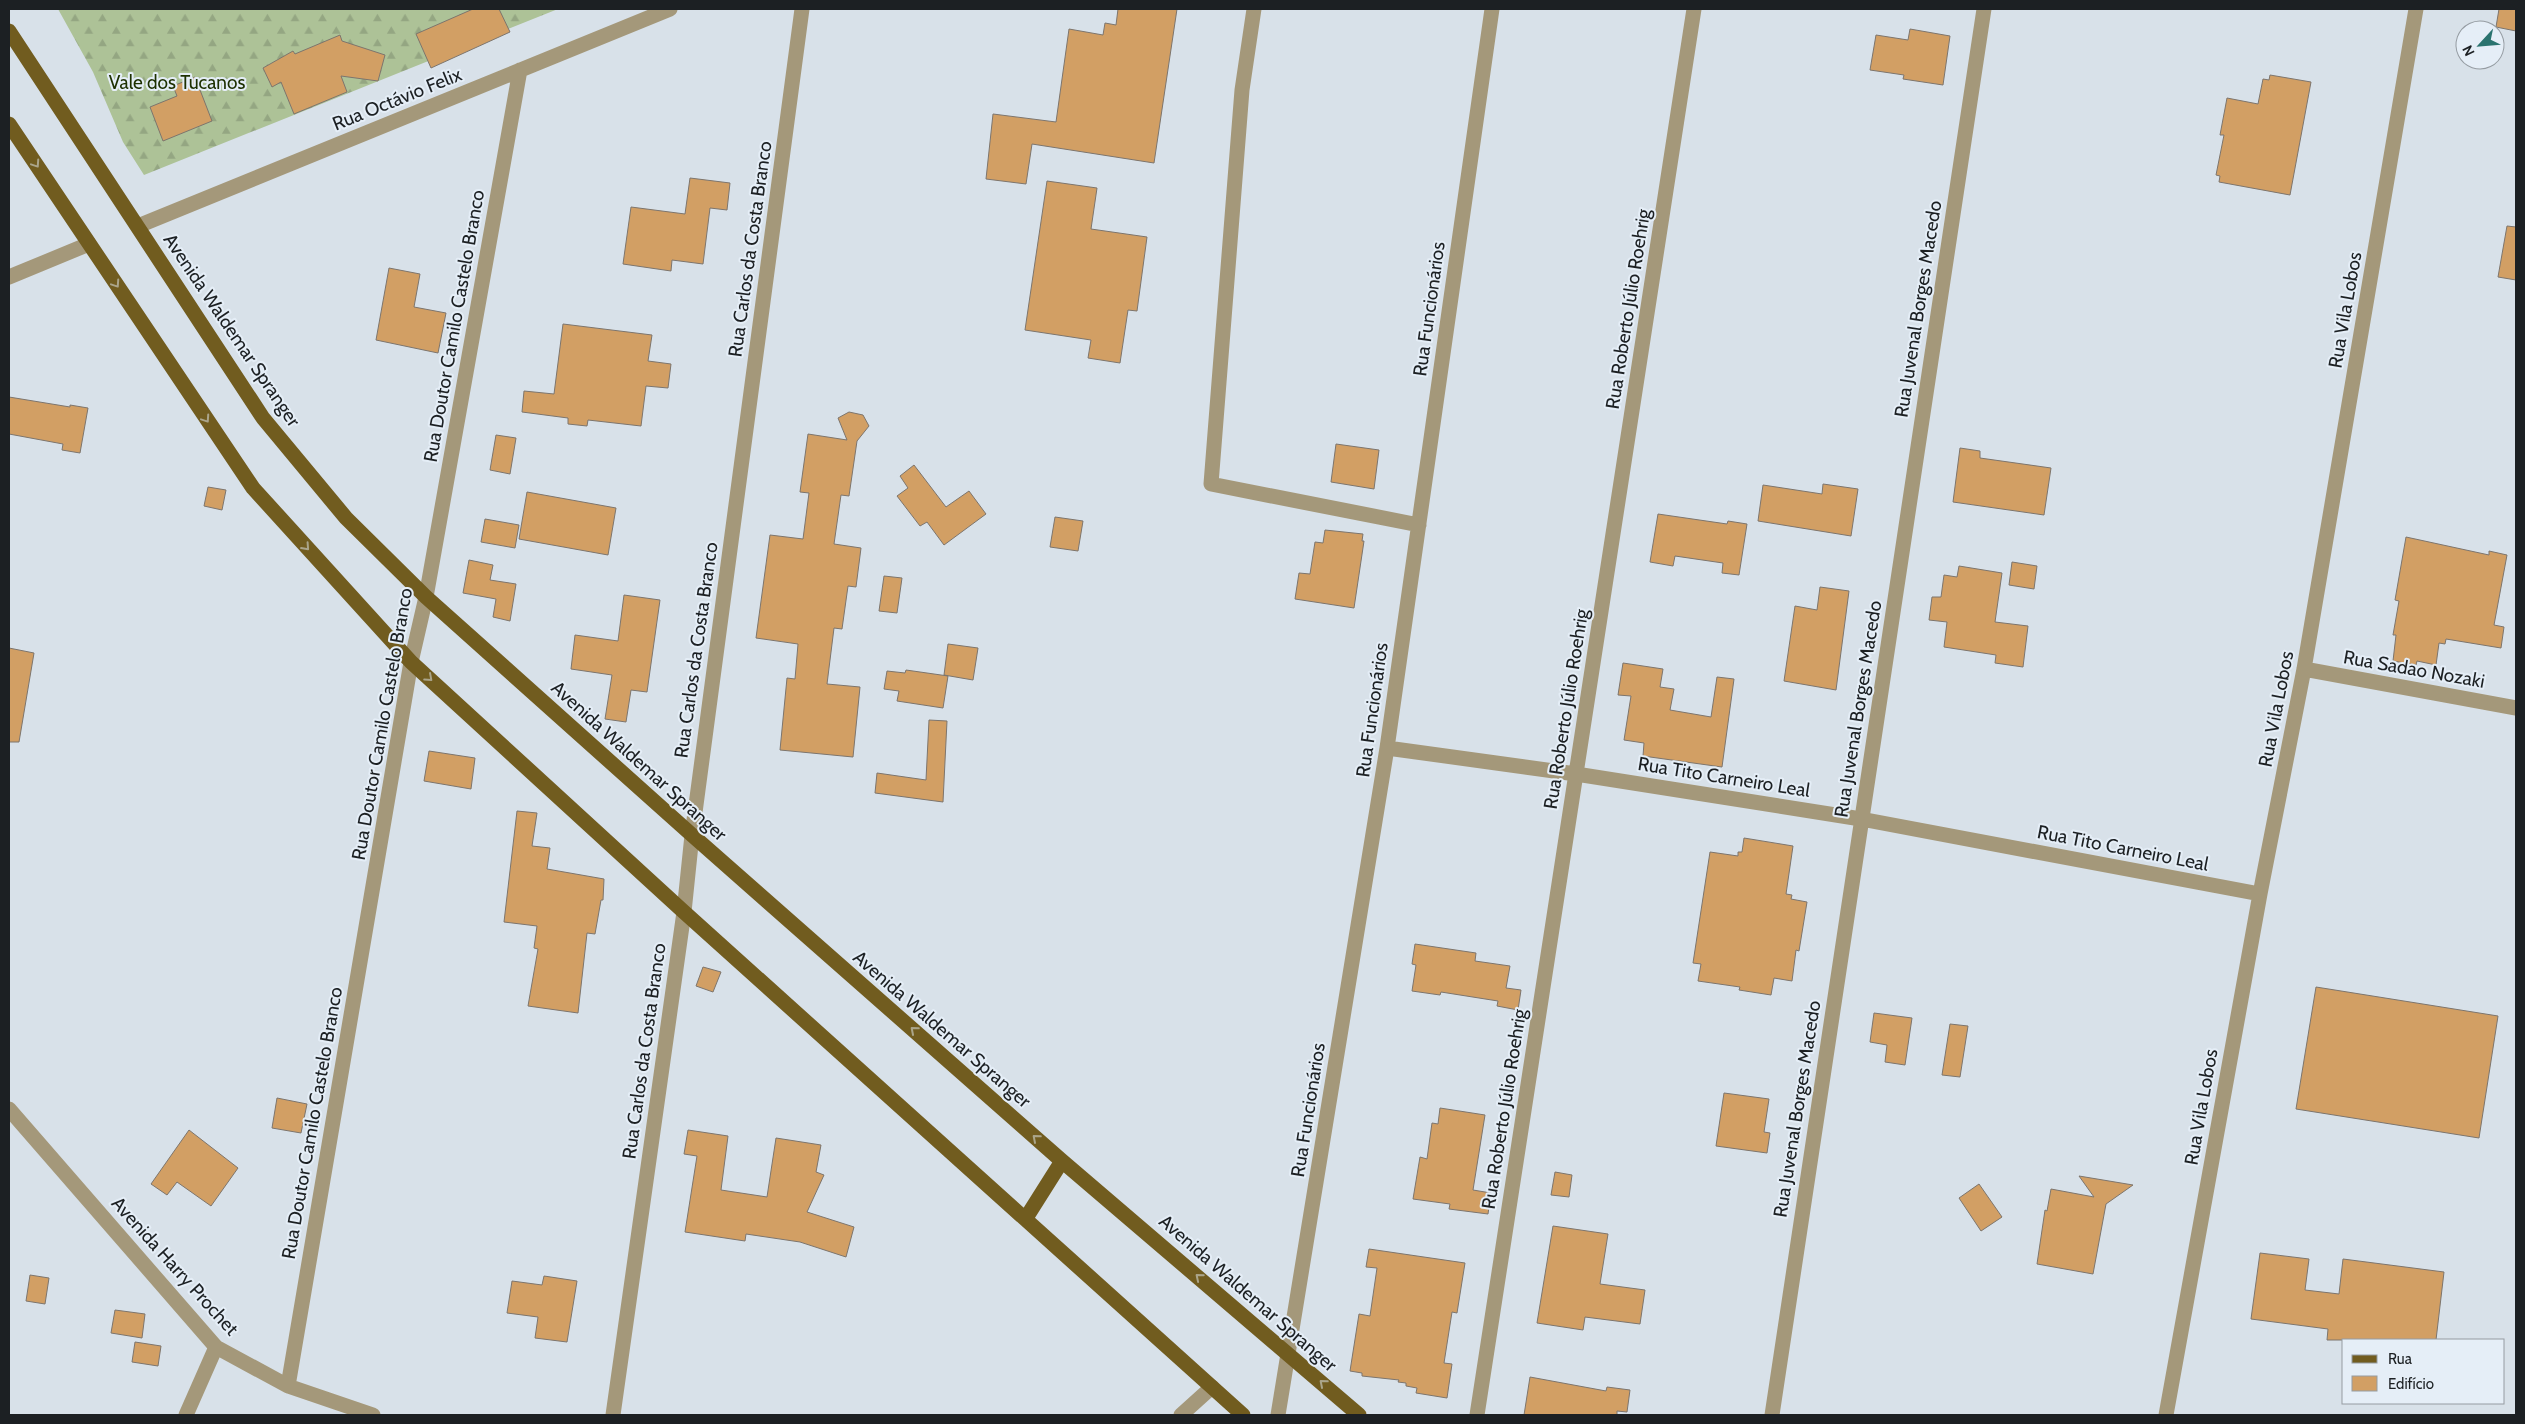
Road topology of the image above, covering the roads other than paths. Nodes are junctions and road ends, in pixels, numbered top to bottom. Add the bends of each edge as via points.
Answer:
1 (670, 9) edge
2 (802, 9) edge
3 (1254, 9) edge
4 (1492, 9) edge
5 (1694, 9) edge
6 (1984, 9) edge
7 (2416, 9) edge
8 (9, 31) edge
9 (520, 70) junction
10 (9, 124) edge
11 (138, 226) junction
12 (89, 244) junction
13 (9, 277) edge
14 (1419, 525) junction
15 (426, 597) junction
16 (411, 662) junction
17 (2304, 669) junction
18 (2516, 708) edge
19 (1387, 748) junction
20 (1576, 774) junction
21 (1861, 819) junction
22 (692, 835) junction
23 (2260, 894) junction
24 (684, 912) junction
25 (9, 1109) edge
26 (1062, 1161) junction
27 (1026, 1218) junction
28 (216, 1347) junction
29 (1288, 1353) junction
30 (288, 1386) junction
31 (1212, 1387) junction
32 (186, 1415) edge
33 (373, 1415) edge
34 (613, 1415) edge
35 (1181, 1415) edge
36 (1243, 1415) edge
37 (1278, 1415) edge
38 (1359, 1415) edge
39 (1477, 1415) edge
40 (1772, 1415) edge
41 (2166, 1415) edge

1 - 9 street, Rua Octávio Felix
2 - 22 street, Rua Carlos da Costa Branco
3 - 14 street via 1242,90 1211,484
4 - 14 street, Rua Funcionários
5 - 20 street, Rua Roberto Júlio Roehrig
6 - 21 street, Rua Juvenal Borges Macedo
7 - 17 street, Rua Vila Lobos
8 - 11 main road, Avenida Waldemar Spranger
9 - 11 street, Rua Octávio Felix
9 - 15 street, Rua Doutor Camilo Castelo Branco
10 -> 12 main road
11 - 15 main road, Avenida Waldemar Spranger via 263,418 346,518
12 - 13 street
12 -> 16 main road via 252,488
14 - 19 street, Rua Funcionários
15 - 16 street, Rua Doutor Camilo Castelo Branco
15 - 22 main road, Avenida Waldemar Spranger
16 -> 24 main road
16 - 30 street, Rua Doutor Camilo Castelo Branco
17 - 18 street, Rua Sadao Nozaki
17 - 23 street, Rua Vila Lobos
19 - 20 street, Rua Tito Carneiro Leal
19 - 29 street, Rua Funcionários
20 - 21 street, Rua Tito Carneiro Leal
20 - 39 street, Rua Roberto Júlio Roehrig
21 - 23 street, Rua Tito Carneiro Leal
21 - 40 street, Rua Juvenal Borges Macedo
22 - 24 street, Rua Carlos da Costa Branco
26 -> 22 main road, Avenida Waldemar Spranger
23 - 41 street, Rua Vila Lobos
24 - 27 main road
24 - 34 street, Rua Carlos da Costa Branco
25 - 28 street, Avenida Harry Prochet
26 - 27 main road
29 -> 26 main road, Avenida Waldemar Spranger
27 - 31 main road
28 - 30 street, Avenida Harry Prochet
28 - 32 street
29 - 37 street, Rua Funcionários
38 -> 29 main road, Avenida Waldemar Spranger
30 - 33 street, Avenida Harry Prochet
31 - 35 street
31 - 36 main road

